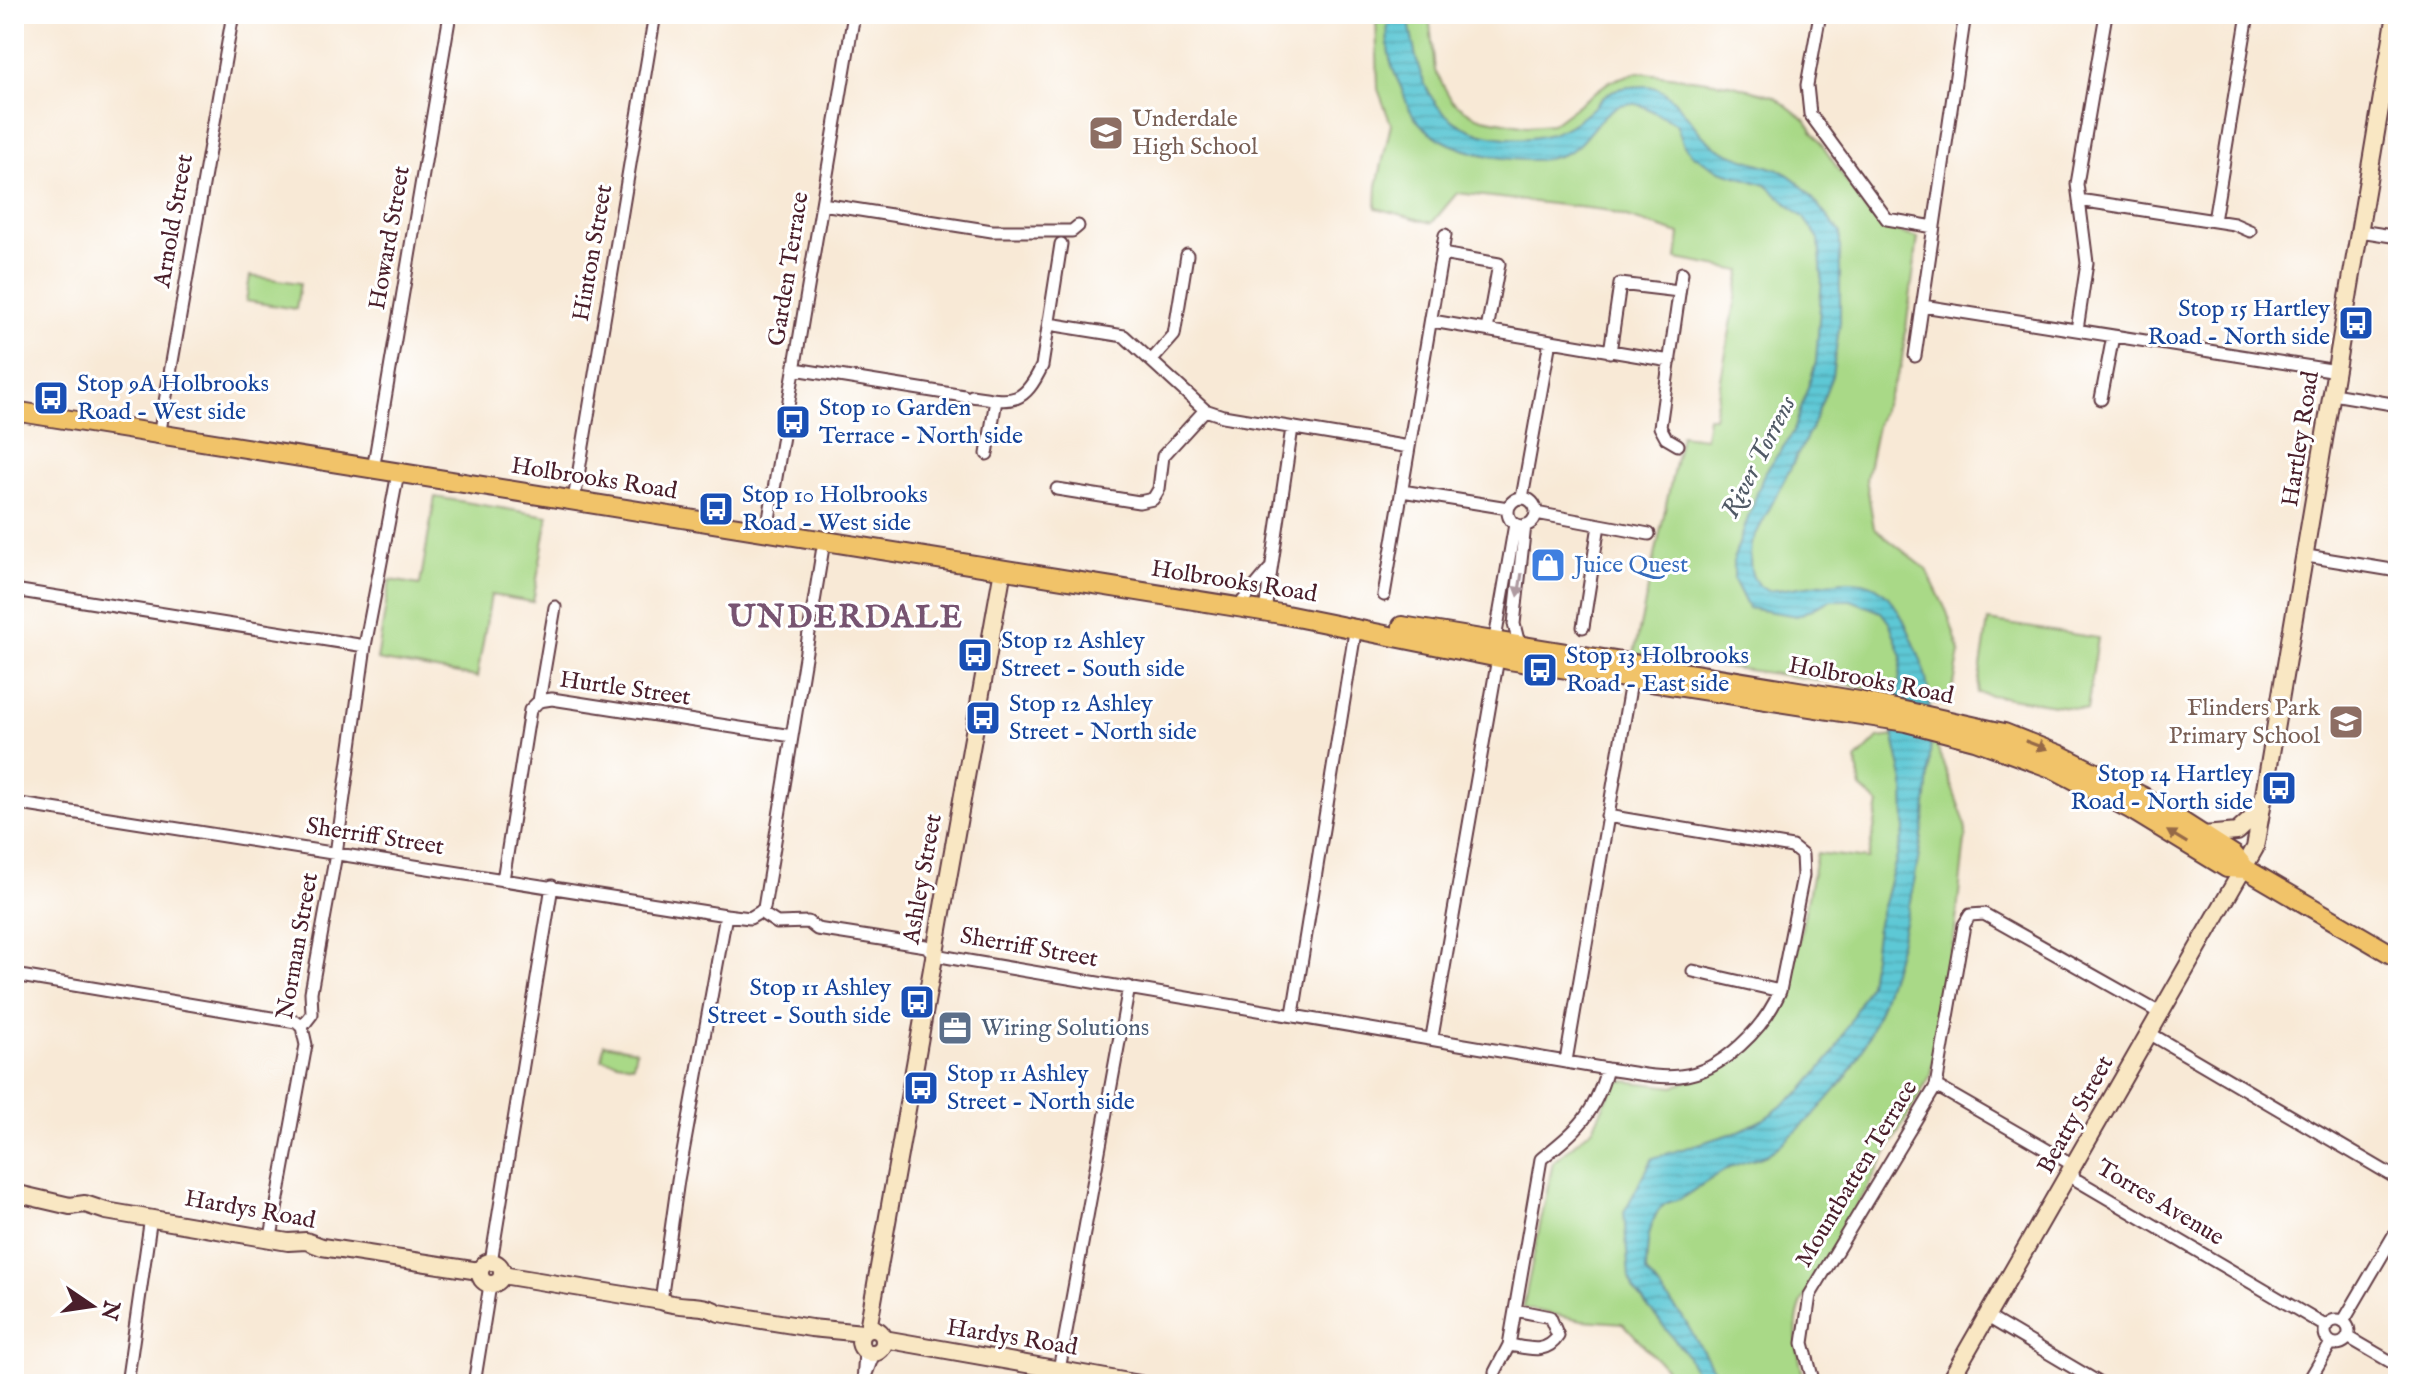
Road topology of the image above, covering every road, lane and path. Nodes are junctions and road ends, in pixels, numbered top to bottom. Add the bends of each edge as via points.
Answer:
1 (233, 14) edge
2 (450, 14) edge
3 (655, 14) edge
4 (854, 14) edge
5 (1820, 14) edge
6 (1965, 14) edge
7 (2106, 14) edge
8 (2248, 14) edge
9 (2396, 14) edge
10 (2394, 48) edge
11 (2079, 200) junction
12 (822, 204) junction
13 (2214, 221) junction
14 (1078, 226) dead end
15 (1934, 227) junction
16 (2250, 231) dead end
17 (2360, 231) junction
18 (1445, 235) dead end
19 (2398, 237) edge
20 (1061, 244) dead end
21 (1442, 254) junction
22 (1187, 255) dead end
23 (1682, 273) dead end
24 (1679, 291) junction
25 (1923, 306) junction
26 (1432, 321) junction
27 (1049, 324) junction
28 (1487, 330) junction
29 (2077, 330) junction
30 (2113, 336) junction
31 (1550, 341) junction
32 (1610, 352) junction
33 (1915, 356) dead end
34 (1152, 360) junction
35 (1670, 361) junction
36 (795, 369) junction
37 (2337, 371) junction
38 (2333, 394) junction
39 (2101, 399) dead end
40 (996, 400) junction
41 (2398, 405) edge
42 (1205, 410) junction
43 (16, 412) edge
44 (1292, 428) junction
45 (159, 436) junction
46 (1678, 445) dead end
47 (1409, 447) junction
48 (987, 454) dead end
49 (373, 470) junction
50 (398, 473) junction
51 (1057, 489) dead end
52 (1402, 491) junction
53 (1522, 498) junction
54 (574, 500) junction
55 (1508, 508) junction
56 (1536, 513) junction
57 (1520, 524) junction
58 (1599, 525) junction
59 (767, 531) junction
60 (1649, 534) dead end
61 (824, 541) junction
62 (2307, 556) junction
63 (1271, 566) junction
64 (1003, 569) junction
65 (2398, 571) edge
66 (14, 590) edge
67 (1384, 595) dead end
68 (555, 607) dead end
69 (1238, 607) junction
70 (1273, 612) junction
71 (1356, 626) junction
72 (1583, 627) dead end
73 (1519, 644) junction
74 (365, 646) junction
75 (1495, 652) junction
76 (1632, 671) junction
77 (539, 701) junction
78 (1954, 727) junction
79 (792, 736) junction
80 (14, 803) edge
81 (2260, 811) junction
82 (1607, 816) junction
83 (2204, 835) junction
84 (336, 854) junction
85 (2246, 869) junction
86 (503, 880) junction
87 (552, 886) junction
88 (760, 912) junction
89 (726, 915) junction
90 (935, 955) junction
91 (2398, 958) edge
92 (1693, 971) dead end
93 (14, 975) edge
94 (1129, 987) junction
95 (1780, 991) junction
96 (2160, 1013) junction
97 (1293, 1014) junction
98 (302, 1027) junction
99 (2149, 1033) junction
100 (1432, 1037) junction
101 (1566, 1061) junction
102 (1607, 1069) junction
103 (1936, 1086) junction
104 (2073, 1170) junction
105 (2398, 1179) edge
106 (14, 1193) edge
107 (151, 1217) junction
108 (2398, 1228) edge
109 (271, 1237) junction
110 (491, 1273) junction
111 (661, 1301) junction
112 (1515, 1310) junction
113 (1986, 1316) junction
114 (2343, 1322) junction
115 (2327, 1327) junction
116 (2348, 1337) junction
117 (872, 1341) junction
118 (2331, 1343) junction
119 (1509, 1345) junction
120 (2398, 1366) edge
121 (1059, 1370) junction
122 (1495, 1372) dead end
123 (863, 1382) edge
124 (127, 1384) edge
125 (474, 1384) edge
126 (1140, 1384) edge
127 (1814, 1384) edge
128 (1948, 1384) edge
129 (2101, 1384) edge
130 (2307, 1384) edge

1 - 45 street, Arnold Street
2 - 49 street, Howard Street
3 - 54 street, Hinton Street
4 - 12 street, Garden Terrace
5 - 15 street via 1807,85 1814,122 1887,219
6 - 15 street
7 - 11 street via 2077,184
8 - 13 street
9 - 10 street, Hartley Road
10 - 17 street, Hartley Road
11 - 13 street
11 - 29 street via 2087,263
12 - 14 street via 992,231 1072,231
12 - 36 street, Garden Terrace
13 - 16 street
15 - 25 street
17 - 19 street
17 - 37 street, Hartley Road
18 - 21 street
20 - 27 street
21 - 26 street
21 - 28 street via 1499,264
22 - 34 street via 1174,335
23 - 24 street
24 - 32 street via 1620,284
24 - 35 street
25 - 29 street
25 - 33 street
26 - 28 street
26 - 47 street
27 - 34 street via 1124,336
27 - 40 street via 1035,382 1010,402
28 - 31 street
29 - 30 street
30 - 37 street
30 - 39 street
31 - 32 street
31 - 53 street
32 - 35 street
34 - 42 street
35 - 46 street via 1660,427
36 - 40 street
36 - 59 street, Garden Terrace
37 - 38 street, Hartley Road
38 - 41 street
38 - 62 street, Hartley Road
40 - 48 street
42 - 44 street
42 - 51 street via 1163,456 1153,499 1139,502
43 - 45 main road, Holbrooks Road
44 - 47 street
44 - 63 street
45 - 49 main road, Holbrooks Road
47 - 52 street
49 - 50 main road, Holbrooks Road
50 - 54 main road, Holbrooks Road
50 - 74 street, Norman Street
52 - 55 street
52 - 67 street
53 - 55 street
53 - 56 street via 1531,501
54 - 59 main road, Holbrooks Road
55 - 57 street
56 - 57 street
56 - 58 street
57 -> 73 street via 1514,624
57 - 75 street
58 - 60 street
58 - 72 street
59 - 61 main road, Holbrooks Road
61 - 64 main road, Holbrooks Road
61 - 79 street
62 - 65 street
62 - 81 street, Hartley Road
63 - 69 street
63 - 70 street
64 - 69 main road, Holbrooks Road
64 - 90 street, Ashley Street
66 - 74 street
68 - 77 street
69 - 70 main road, Holbrooks Road
70 - 71 main road, Holbrooks Road
71 - 75 main road, Holbrooks Road
71 - 97 street
73 - 75 main road, Holbrooks Road
73 - 76 main road, Holbrooks Road
74 - 84 street, Norman Street
75 - 76 main road, Holbrooks Road
75 - 100 street
76 - 78 main road, Holbrooks Road
76 - 82 street
77 - 79 street, Hurtle Street
77 - 86 street, Hurtle Street via 530,710
78 -> 83 main road, Holbrooks Road via 2004,733 2060,755
85 -> 78 main road, Holbrooks Road via 2227,868 2079,780
79 - 88 street
80 - 84 street, Sherriff Street
81 - 83 street via 2237,832
81 - 85 street, Hartley Road
82 - 95 street, Sherriff Street via 1792,847 1802,855 1803,876
82 - 101 street
83 - 85 main road, Holbrooks Road
84 - 86 street, Sherriff Street
84 - 98 street, Norman Street via 311,992 312,1014
85 - 91 main road, Holbrooks Road
85 - 96 street, Beatty Street
86 - 87 street, Sherriff Street
87 - 89 street, Sherriff Street
87 - 110 street
88 - 89 street, Sherriff Street via 750,918
88 - 90 street, Sherriff Street via 777,923 808,922 817,929 926,946
89 - 111 street
90 - 94 street, Sherriff Street
90 - 117 street, Ashley Street
92 - 95 street
93 - 98 street
94 - 97 street, Sherriff Street
94 - 121 street
95 - 102 street, Sherriff Street via 1759,1027 1709,1066 1684,1076 1660,1077
96 - 99 street, Beatty Street
96 - 103 street, Mountbatten Terrace via 1984,914 1970,915
97 - 100 street, Sherriff Street
98 - 109 street, Norman Street via 306,1045
99 - 104 street, Beatty Street
99 - 105 street
100 - 101 street, Sherriff Street
101 - 102 street, Sherriff Street
102 - 112 street via 1598,1102 1579,1129 1541,1159
103 - 104 street, Torres Avenue via 2068,1162
103 - 127 street, Mountbatten Terrace via 1810,1295 1803,1343
104 - 113 street, Beatty Street
104 - 115 street, Torres Avenue via 2075,1179
106 - 107 street, Hardys Road
107 - 109 street, Hardys Road
107 - 124 street
108 - 114 street
109 - 110 street, Hardys Road
110 - 111 street, Hardys Road
110 - 125 street
111 - 117 street, Hardys Road
112 - 119 street
112 - 119 street via 1550,1317 1558,1336 1541,1349
113 - 128 street, Beatty Street
113 - 129 street
114 - 115 street
114 - 116 street
115 - 118 street
116 - 118 street
116 - 120 street
117 - 121 street, Hardys Road via 916,1343
117 - 123 street, Ashley Street
118 - 130 street
119 - 122 street
121 - 126 street, Hardys Road

